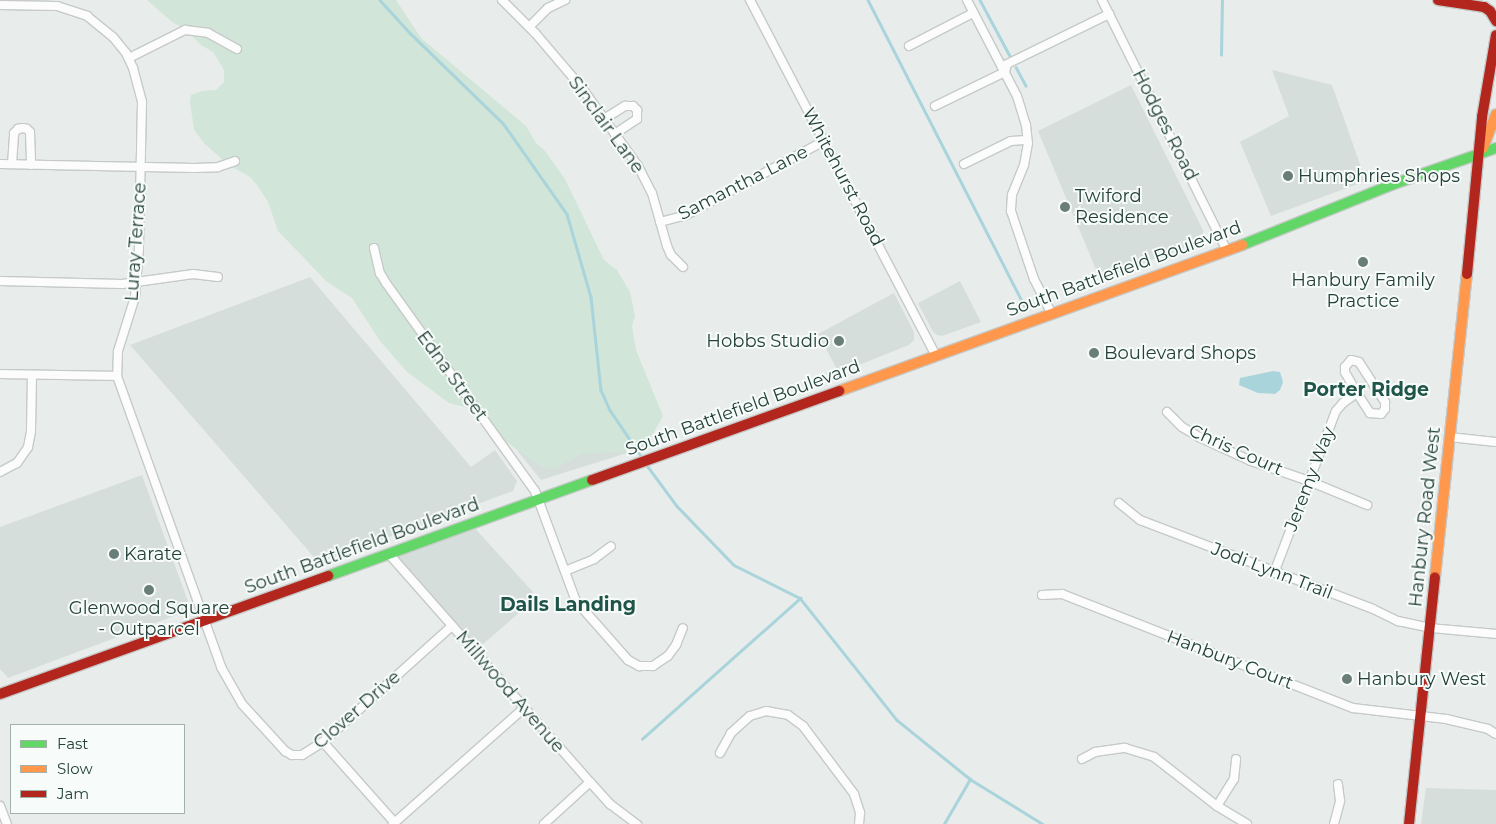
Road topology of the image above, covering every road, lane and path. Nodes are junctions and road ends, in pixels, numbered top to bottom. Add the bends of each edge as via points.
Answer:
1 (502, 0) edge
2 (565, 0) edge
3 (750, 0) edge
4 (967, 0) edge
5 (1102, 0) edge
6 (1438, 0) edge
7 (0, 5) edge
8 (974, 13) junction
9 (1109, 14) junction
10 (1496, 21) edge
11 (529, 27) junction
12 (1496, 35) edge
13 (909, 46) dead end
14 (236, 49) dead end
15 (129, 58) junction
16 (1005, 72) junction
17 (935, 106) dead end
18 (1496, 114) edge
19 (604, 119) junction
20 (615, 134) junction
21 (1027, 140) junction
22 (824, 141) junction
23 (1496, 148) edge
24 (1480, 153) junction
25 (235, 161) dead end
26 (0, 164) edge
27 (12, 164) junction
28 (964, 164) dead end
29 (31, 165) junction
30 (141, 167) junction
31 (660, 222) junction
32 (374, 248) dead end
33 (1227, 251) junction
34 (683, 267) dead end
35 (218, 277) dead end
36 (0, 280) edge
37 (137, 282) junction
38 (1051, 313) junction
39 (936, 354) junction
40 (0, 374) edge
41 (32, 375) junction
42 (117, 376) junction
43 (1357, 394) junction
44 (1167, 412) dead end
45 (1449, 437) junction
46 (1496, 442) edge
47 (0, 472) edge
48 (1309, 481) junction
49 (539, 500) junction
50 (1119, 503) dead end
51 (1366, 504) dead end
52 (611, 546) dead end
53 (389, 554) junction
54 (565, 571) junction
55 (1274, 573) junction
56 (1042, 595) dead end
57 (204, 620) junction
58 (452, 626) junction
59 (683, 628) dead end
60 (1430, 628) junction
61 (1496, 634) edge
62 (0, 694) edge
63 (524, 708) junction
64 (1421, 716) junction
65 (1492, 729) edge
66 (1496, 734) edge
67 (323, 742) junction
68 (720, 753) dead end
69 (1082, 759) dead end
70 (1236, 759) dead end
71 (590, 782) junction
72 (1338, 784) dead end
73 (0, 806) edge
74 (1218, 806) junction
75 (394, 823) edge
76 (6, 824) edge
77 (544, 824) edge
78 (637, 824) edge
79 (859, 824) edge
80 (1247, 824) edge
81 (1334, 824) edge
82 (1409, 824) edge

1 - 11 street, Sinclair Lane
2 - 11 street via 548,8
3 - 22 street, Whitehurst Road
4 - 8 street
5 - 9 street, Hodges Road
6 - 10 main road via 1484,7 1490,10
7 - 15 street, Luray Terrace via 46,5 74,10 105,29
8 - 13 street
8 - 16 street
9 - 16 street via 1007,64
9 - 33 street, Hodges Road
11 - 19 street, Sinclair Lane via 582,88
12 - 24 main road via 1482,117
14 - 15 street via 208,33 185,30
15 - 30 street, Luray Terrace via 142,102
16 - 17 street
16 - 21 street via 1017,96
18 - 24 main road
19 - 20 street, Sinclair Lane
19 - 20 street via 624,106 633,106 637,110 637,119
20 - 31 street, Sinclair Lane via 646,181
21 - 28 street via 1011,141
21 - 38 street via 1024,164 1012,195 1011,211 1034,279
22 - 31 street, Samantha Lane via 686,215
22 - 39 street, Whitehurst Road
23 - 24 main road, South Battlefield Boulevard
24 - 33 main road, South Battlefield Boulevard
24 - 45 main road, Hanbury Road West
25 - 30 street via 211,168
26 - 27 street
27 - 29 street
27 - 29 street via 14,133 22,128 30,132
29 - 30 street
30 - 37 street, Luray Terrace
31 - 34 street, Sinclair Lane via 671,255
32 - 49 street, Edna Street via 386,283
33 - 38 main road, South Battlefield Boulevard
35 - 37 street via 193,274
36 - 37 street
37 - 42 street, Luray Terrace via 118,351
38 - 39 main road, South Battlefield Boulevard
39 - 49 main road, South Battlefield Boulevard
40 - 41 street
41 - 42 street
41 - 47 street via 28,447 17,463
42 - 57 street, Luray Terrace
43 - 43 street via 1345,372 1345,367 1352,360 1359,362 1385,402 1385,409 1381,414 1370,413
43 - 48 street, Jeremy Way via 1336,411
44 - 48 street, Chris Court via 1199,438 1250,461
45 - 46 street
45 - 60 main road, Hanbury Road West
48 - 51 street, Chris Court
48 - 55 street, Jeremy Way
49 - 53 main road, South Battlefield Boulevard
49 - 54 street, Edna Street
50 - 55 street, Jodi Lynn Trail via 1140,520
52 - 54 street via 594,559
53 - 57 main road, South Battlefield Boulevard
53 - 58 street, Millwood Avenue
54 - 59 street, Edna Street via 576,601 633,664 646,668 660,663 676,645
55 - 60 street, Jodi Lynn Trail via 1398,621
56 - 64 street, Hanbury Court via 1062,594 1353,708
57 - 62 main road, South Battlefield Boulevard
57 - 67 street, Clover Drive via 234,692 280,747 298,755
58 - 63 street, Millwood Avenue
58 - 67 street, Clover Drive
60 - 61 street, Jodi Lynn Trail
60 - 64 main road, Hanbury Road West
63 - 71 street, Millwood Avenue
63 - 75 street
64 - 65 street, Hanbury Court
64 - 82 main road, Hanbury Road West
65 - 66 street
67 - 75 street
68 - 79 street via 731,733 750,716 766,711 788,715 803,726 854,794 860,813
69 - 74 street via 1110,749 1140,751 1154,757
70 - 74 street via 1234,779
71 - 77 street
71 - 78 street, Millwood Avenue via 610,804
72 - 81 street via 1340,801
73 - 76 street
74 - 80 street

